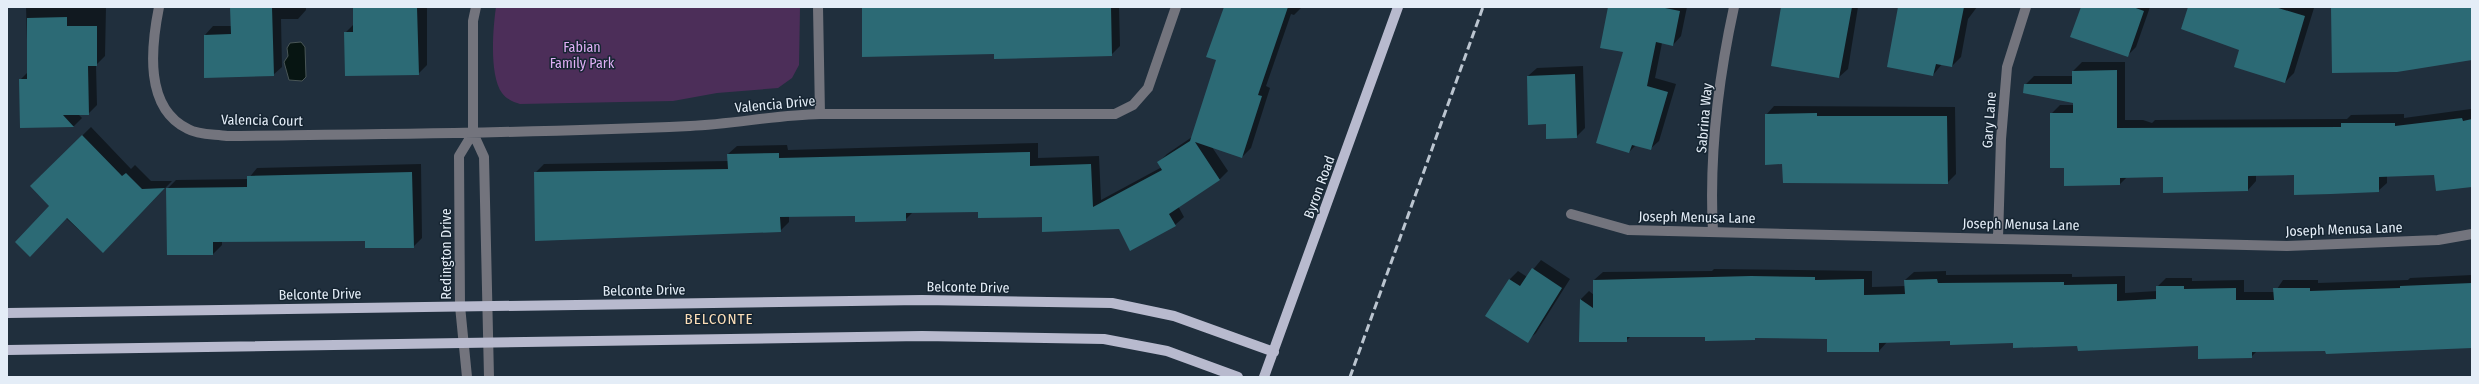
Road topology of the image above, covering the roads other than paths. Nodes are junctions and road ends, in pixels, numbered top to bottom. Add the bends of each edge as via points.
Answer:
1 (159, 7) edge
2 (476, 7) edge
3 (818, 7) edge
4 (1176, 7) edge
5 (1398, 7) edge
6 (1734, 7) edge
7 (2026, 7) edge
8 (820, 114) junction
9 (472, 133) junction
10 (1571, 214) dead end
11 (1713, 232) junction
12 (2472, 234) edge
13 (1998, 238) junction
14 (460, 306) junction
15 (488, 307) junction
16 (7, 313) edge
17 (489, 343) junction
18 (464, 344) junction
19 (7, 350) edge
20 (1274, 352) junction
21 (467, 377) edge
22 (489, 377) edge
23 (1238, 377) edge
24 (1264, 377) edge

1 - 9 street, Valencia Court via 153,60 159,99 169,117 189,130 227,136
2 - 9 street, Redington Drive via 473,21
3 - 8 street
4 - 8 street, Valencia Drive via 1148,88 1133,105 1114,114
5 - 20 main road, Byron Road
6 - 11 street, Sabrina Way via 1722,60 1711,194
7 - 13 street, Gary Lane via 2007,67 2001,139
8 - 9 street, Valencia Drive via 786,115 692,126
9 - 14 street, Redington Drive via 459,156
9 - 15 street, Redington Drive via 484,157
10 - 11 street, Joseph Menusa Lane via 1628,230
11 - 13 street, Joseph Menusa Lane
12 - 13 street, Joseph Menusa Lane via 2438,240 2287,246
14 - 15 main road, Belconte Drive
14 - 16 main road, Belconte Drive
14 - 18 street, Redington Drive
15 - 17 street, Redington Drive
15 - 20 main road, Belconte Drive via 922,300 1112,303 1174,316
17 - 18 main road
17 - 22 street, Redington Drive
17 - 23 main road via 922,336 1104,338 1167,351
18 - 19 main road
18 - 21 street, Redington Drive
20 - 24 main road, Byron Road

